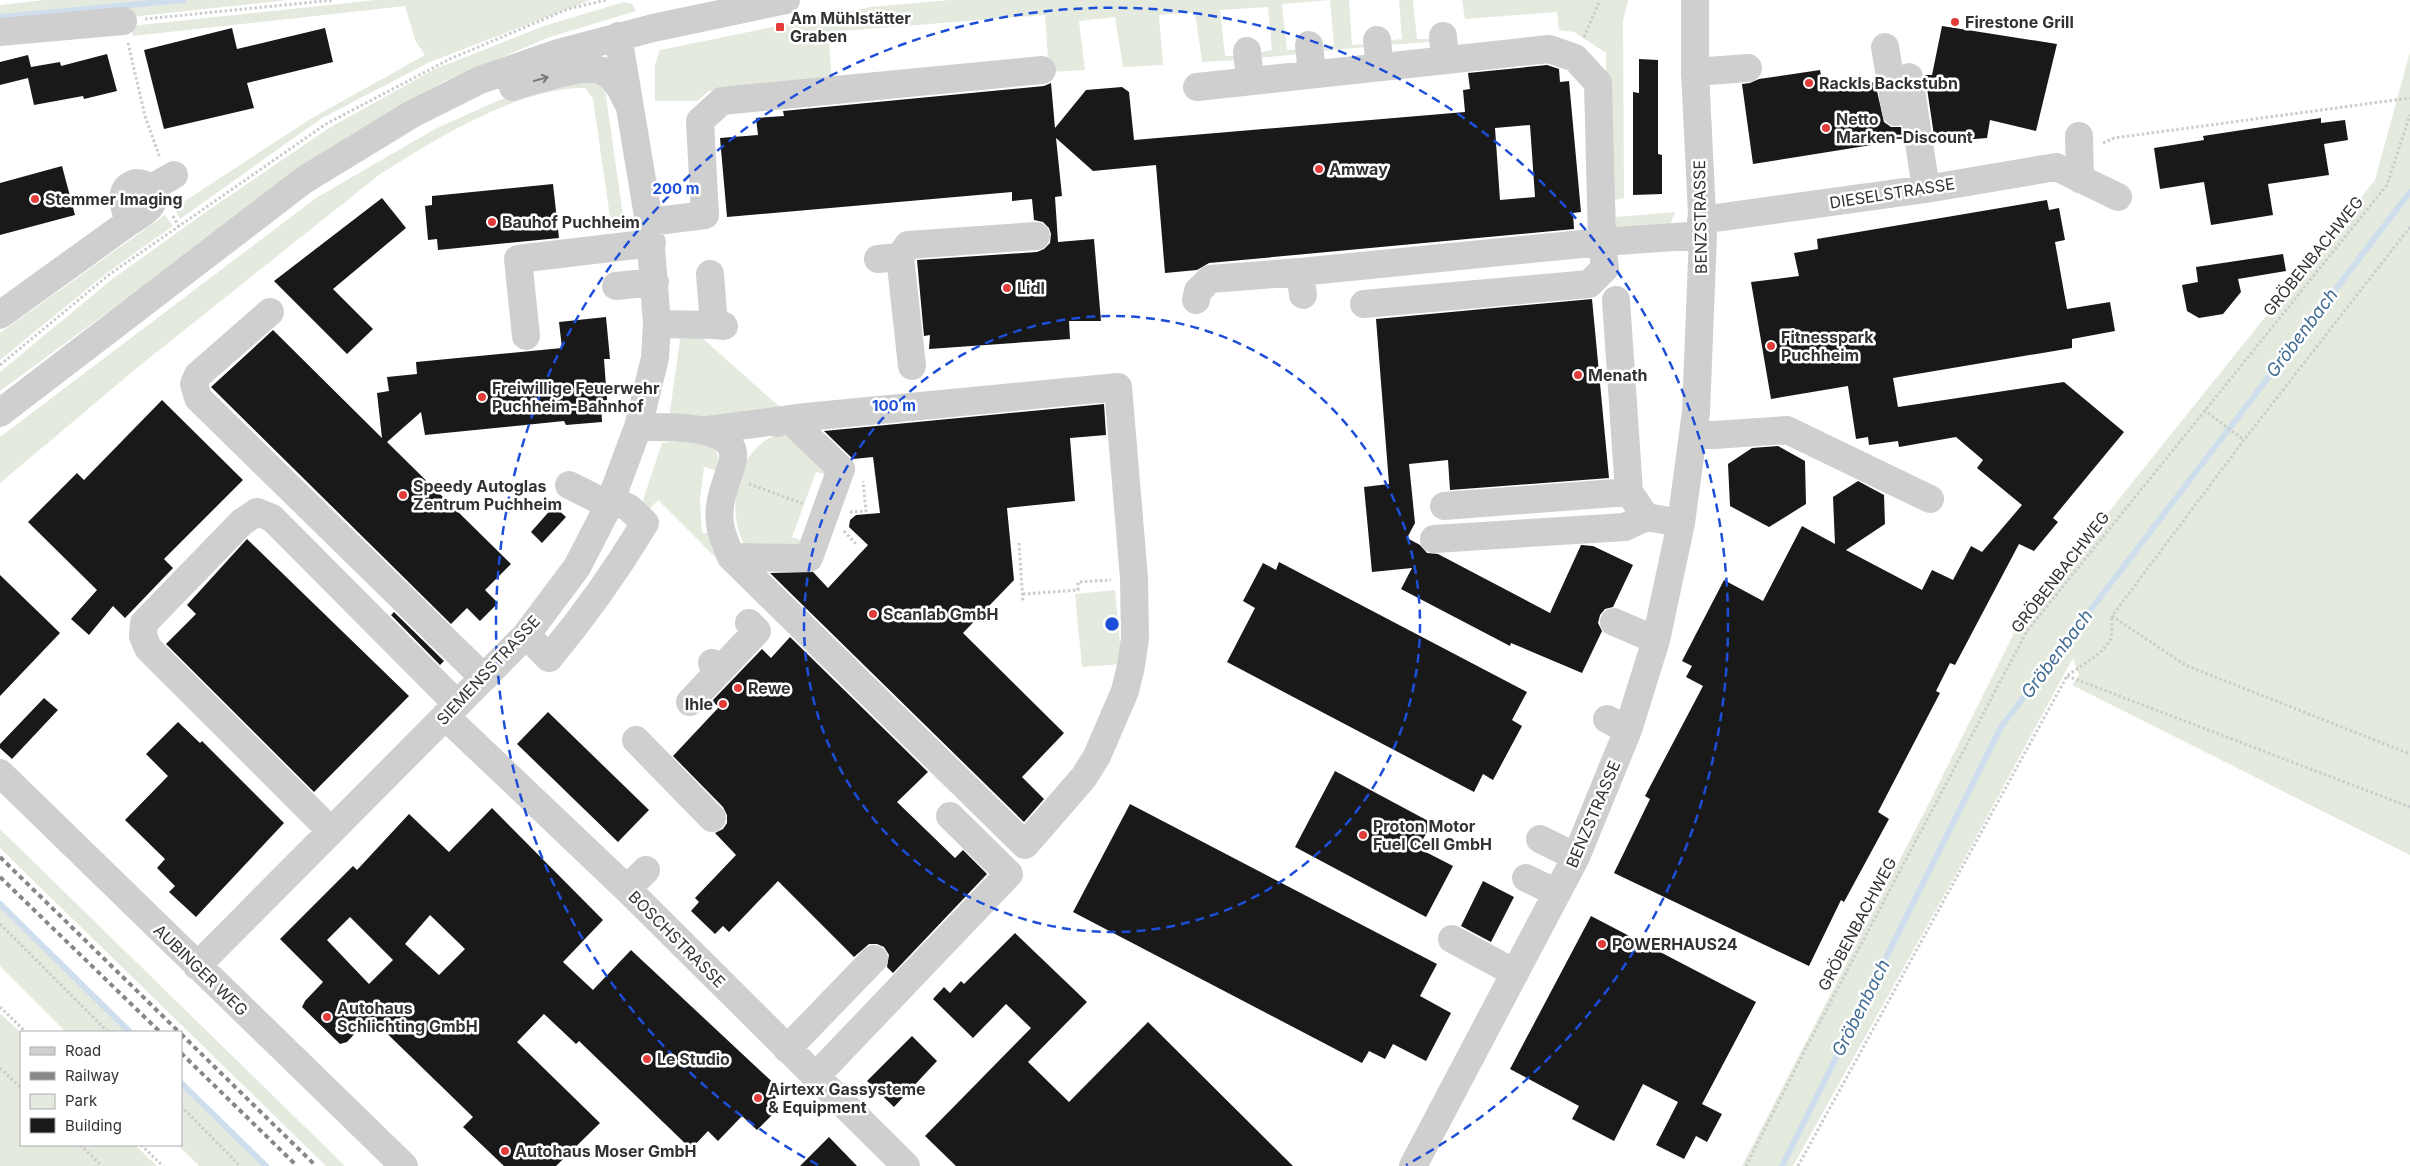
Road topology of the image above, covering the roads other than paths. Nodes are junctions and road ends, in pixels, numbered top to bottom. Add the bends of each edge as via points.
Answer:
1 (786, 0) edge
2 (1695, 0) edge
3 (122, 21) road end
4 (0, 32) edge
5 (618, 36) junction
6 (1377, 40) dead end
7 (1309, 45) dead end
8 (1885, 47) dead end
9 (1247, 51) dead end
10 (1380, 67) junction
11 (1748, 68) dead end
12 (1042, 70) dead end
13 (1695, 72) junction
14 (1312, 74) junction
15 (1909, 78) dead end
16 (1250, 81) junction
17 (1197, 87) dead end
18 (628, 106) junction
19 (1896, 114) dead end
20 (2080, 141) road end
21 (304, 180) junction
22 (2080, 180) junction
23 (164, 181) road end
24 (1926, 189) junction
25 (2112, 199) dead end
26 (1702, 228) junction
27 (650, 233) junction
28 (1036, 236) dead end
29 (1602, 242) junction
30 (710, 274) dead end
31 (655, 282) junction
32 (616, 286) dead end
33 (1196, 300) dead end
34 (1616, 300) dead end
35 (1364, 304) dead end
36 (270, 312) dead end
37 (0, 314) edge
38 (657, 324) junction
39 (526, 336) dead end
40 (912, 366) dead end
41 (0, 414) edge
42 (789, 419) junction
43 (638, 427) junction
44 (706, 430) junction
45 (1694, 433) junction
46 (733, 461) junction
47 (569, 485) dead end
48 (1629, 492) junction
49 (1930, 499) dead end
50 (610, 502) junction
51 (1444, 506) dead end
52 (1646, 517) junction
53 (1681, 523) junction
54 (1434, 538) dead end
55 (731, 557) junction
56 (1614, 622) dead end
57 (749, 623) dead end
58 (526, 635) junction
59 (1656, 640) junction
60 (484, 678) junction
61 (690, 702) dead end
62 (451, 710) junction
63 (636, 740) dead end
64 (0, 774) edge
65 (950, 816) dead end
66 (712, 818) dead end
67 (331, 831) junction
68 (1540, 839) dead end
69 (1576, 857) junction
70 (646, 870) dead end
71 (1526, 878) dead end
72 (627, 889) junction
73 (1557, 893) junction
74 (1452, 939) dead end
75 (874, 960) dead end
76 (197, 966) junction
77 (1515, 973) junction
78 (787, 1049) junction
79 (814, 1077) junction
80 (404, 1166) edge
81 (906, 1166) edge
82 (1413, 1166) edge

1 - 5 street
2 - 13 street, BENZSTRASSE
3 - 4 street
5 - 18 street, SIEMENSSTRASSE
5 - 21 street via 480,80 412,114
6 - 10 street
7 - 14 street
8 - 19 street
9 - 16 street
10 - 14 street
10 - 29 street via 1444,48 1549,49 1575,58 1598,83
11 - 13 street
12 - 27 street via 722,101 700,121 705,215
13 - 26 street, BENZSTRASSE
14 - 16 street
15 - 24 street
16 - 17 street
21 -> 18 street via 445,114 516,86 586,67 606,73 619,83
18 - 27 street, SIEMENSSTRASSE
20 - 22 street
21 - 41 street
22 - 24 street, DIESELSTRASSE via 2056,167
22 - 25 street, DIESELSTRASSE
23 - 37 street via 136,183 124,191 129,222
24 - 26 street, DIESELSTRASSE
26 - 29 street, DIESELSTRASSE
26 - 45 street, BENZSTRASSE
27 - 31 street, SIEMENSSTRASSE
27 - 39 street via 518,259
28 - 40 street via 908,245 889,258 894,313
29 - 33 street, DIESELSTRASSE via 1301,284 1248,288 1210,279 1198,291
29 - 35 street via 1605,268 1589,284
30 - 38 street via 719,325
31 - 32 street
31 - 38 street, SIEMENSSTRASSE
34 - 48 street
36 - 60 street via 198,375 194,384 198,398
38 - 43 street, SIEMENSSTRASSE via 655,358
42 - 44 street
42 - 46 street via 756,434
42 - 55 street via 841,469 809,558
42 - 55 street via 1118,387 1134,578 1134,651 1126,691 1097,756 1025,845
43 - 44 street
43 - 50 street, SIEMENSSTRASSE
44 - 46 street via 723,436 731,449
45 - 49 street via 1787,430
45 - 53 street, BENZSTRASSE
46 - 55 street via 721,495 720,524
47 - 50 street
48 - 51 street
48 - 52 street
50 - 58 street, SIEMENSSTRASSE via 577,567
50 - 58 street via 629,508 645,523 615,573 549,658
52 - 53 street
52 - 54 street via 1625,527
53 - 59 street, BENZSTRASSE
56 - 59 street
57 - 61 street via 757,631 716,666
58 - 60 street, SIEMENSSTRASSE
59 - 69 street, BENZSTRASSE via 1618,724
60 - 62 street, SIEMENSSTRASSE
62 - 67 street, SIEMENSSTRASSE
62 - 67 street, BOSCHSTRASSE via 272,518 257,512 242,522 144,623 143,636 148,648
62 - 72 street, BOSCHSTRASSE
63 - 66 street
64 - 76 street, AUBINGER WEG
65 - 79 street via 1009,874
67 - 76 street, SIEMENSSTRASSE
68 - 69 street
69 - 73 street, BENZSTRASSE
70 - 72 street
71 - 73 street
72 - 78 street, BOSCHSTRASSE via 726,981 763,1018
73 - 77 street, BENZSTRASSE
74 - 77 street
75 - 78 street
76 - 80 street, AUBINGER WEG
77 - 82 street, BENZSTRASSE
78 - 79 street, BOSCHSTRASSE
79 - 81 street, BOSCHSTRASSE

